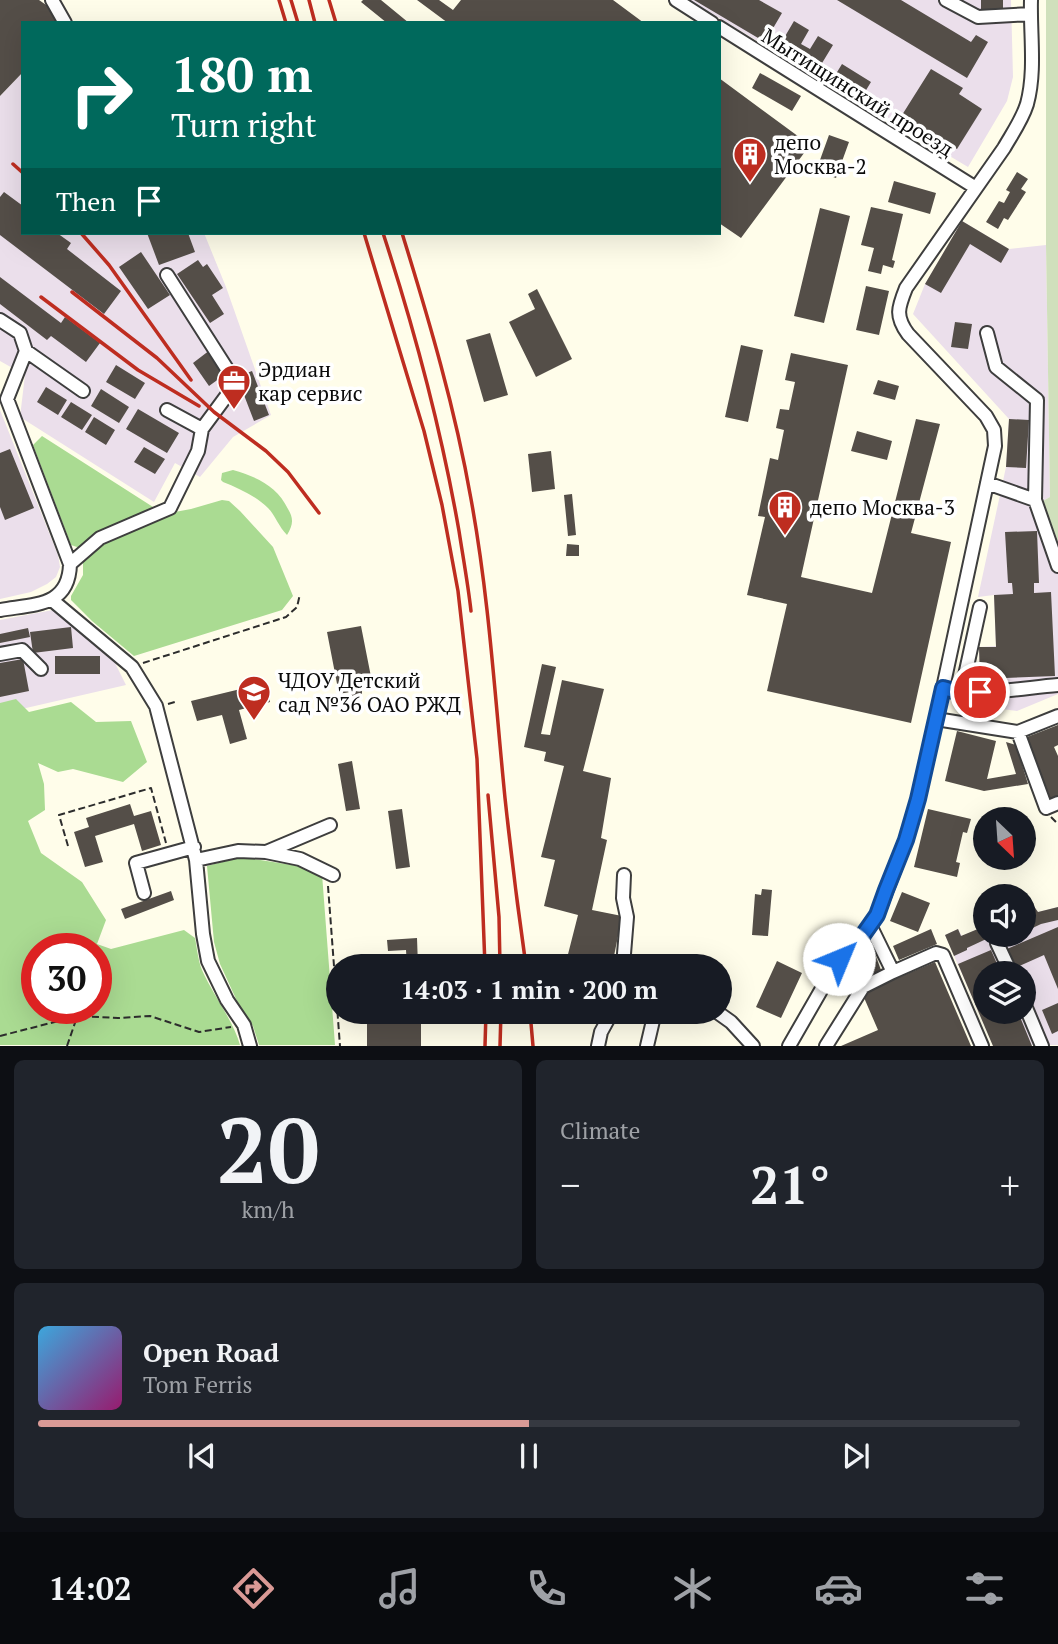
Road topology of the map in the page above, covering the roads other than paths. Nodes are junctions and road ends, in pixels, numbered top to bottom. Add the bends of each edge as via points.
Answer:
1 (51, 0) edge
2 (676, 0) edge
3 (946, 0) edge
4 (1031, 0) edge
5 (1031, 14) junction
6 (64, 21) edge
7 (709, 21) edge
8 (721, 28) edge
9 (976, 188) junction
10 (167, 275) dead end
11 (0, 320) edge
12 (987, 333) dead end
13 (26, 351) junction
14 (83, 391) dead end
15 (167, 410) dead end
16 (202, 429) junction
17 (987, 483) junction
18 (1035, 500) junction
19 (70, 564) junction
20 (1058, 566) edge
21 (52, 600) junction
22 (980, 607) dead end
23 (0, 610) edge
24 (0, 654) edge
25 (41, 669) dead end
26 (1058, 685) edge
27 (949, 690) junction
28 (1058, 716) edge
29 (936, 719) junction
30 (1018, 732) junction
31 (1058, 803) edge
32 (330, 825) dead end
33 (266, 852) junction
34 (195, 854) junction
35 (330, 873) road end
36 (624, 875) dead end
37 (144, 893) dead end
38 (870, 925) junction
39 (624, 954) edge
40 (893, 972) junction
41 (732, 1023) edge
42 (605, 1024) edge
43 (653, 1024) edge
44 (1033, 1024) edge
45 (250, 1045) edge
46 (598, 1045) edge
47 (647, 1045) edge
48 (753, 1045) edge
49 (789, 1045) edge
50 (826, 1045) edge
51 (982, 1045) edge
52 (1042, 1045) edge

1 - 6 street
2 - 7 street
3 - 5 street via 978,17
4 - 5 street
5 - 9 street via 1031,80 1026,106
8 - 9 street, Мытищинский проезд
9 - 17 street via 906,288 898,313 908,334 994,430
10 - 16 street via 236,383
11 - 13 street via 20,333
12 - 18 street via 996,367 1037,400
13 - 14 street
13 - 19 street via 7,399
15 - 16 street
16 - 19 street via 198,450 170,508 100,538
17 - 18 street
17 - 27 street
18 - 20 street
19 - 21 street via 64,590
21 - 23 street
21 - 34 street via 132,667 156,706
22 - 27 street via 964,681
24 - 25 street via 22,650
26 - 27 street
27 - 29 street
28 - 30 street
29 - 30 street
29 - 38 street via 906,840
30 - 31 street via 1046,808
32 - 33 street
33 - 34 street
33 - 35 street via 300,859
34 - 37 street via 169,854 136,863
34 - 45 street via 208,961 244,1025
36 - 39 street
38 - 40 street
38 - 49 street via 839,959
40 - 50 street via 863,987
40 - 51 street via 936,953 943,955
41 - 48 street
42 - 46 street
43 - 47 street
44 - 52 street

